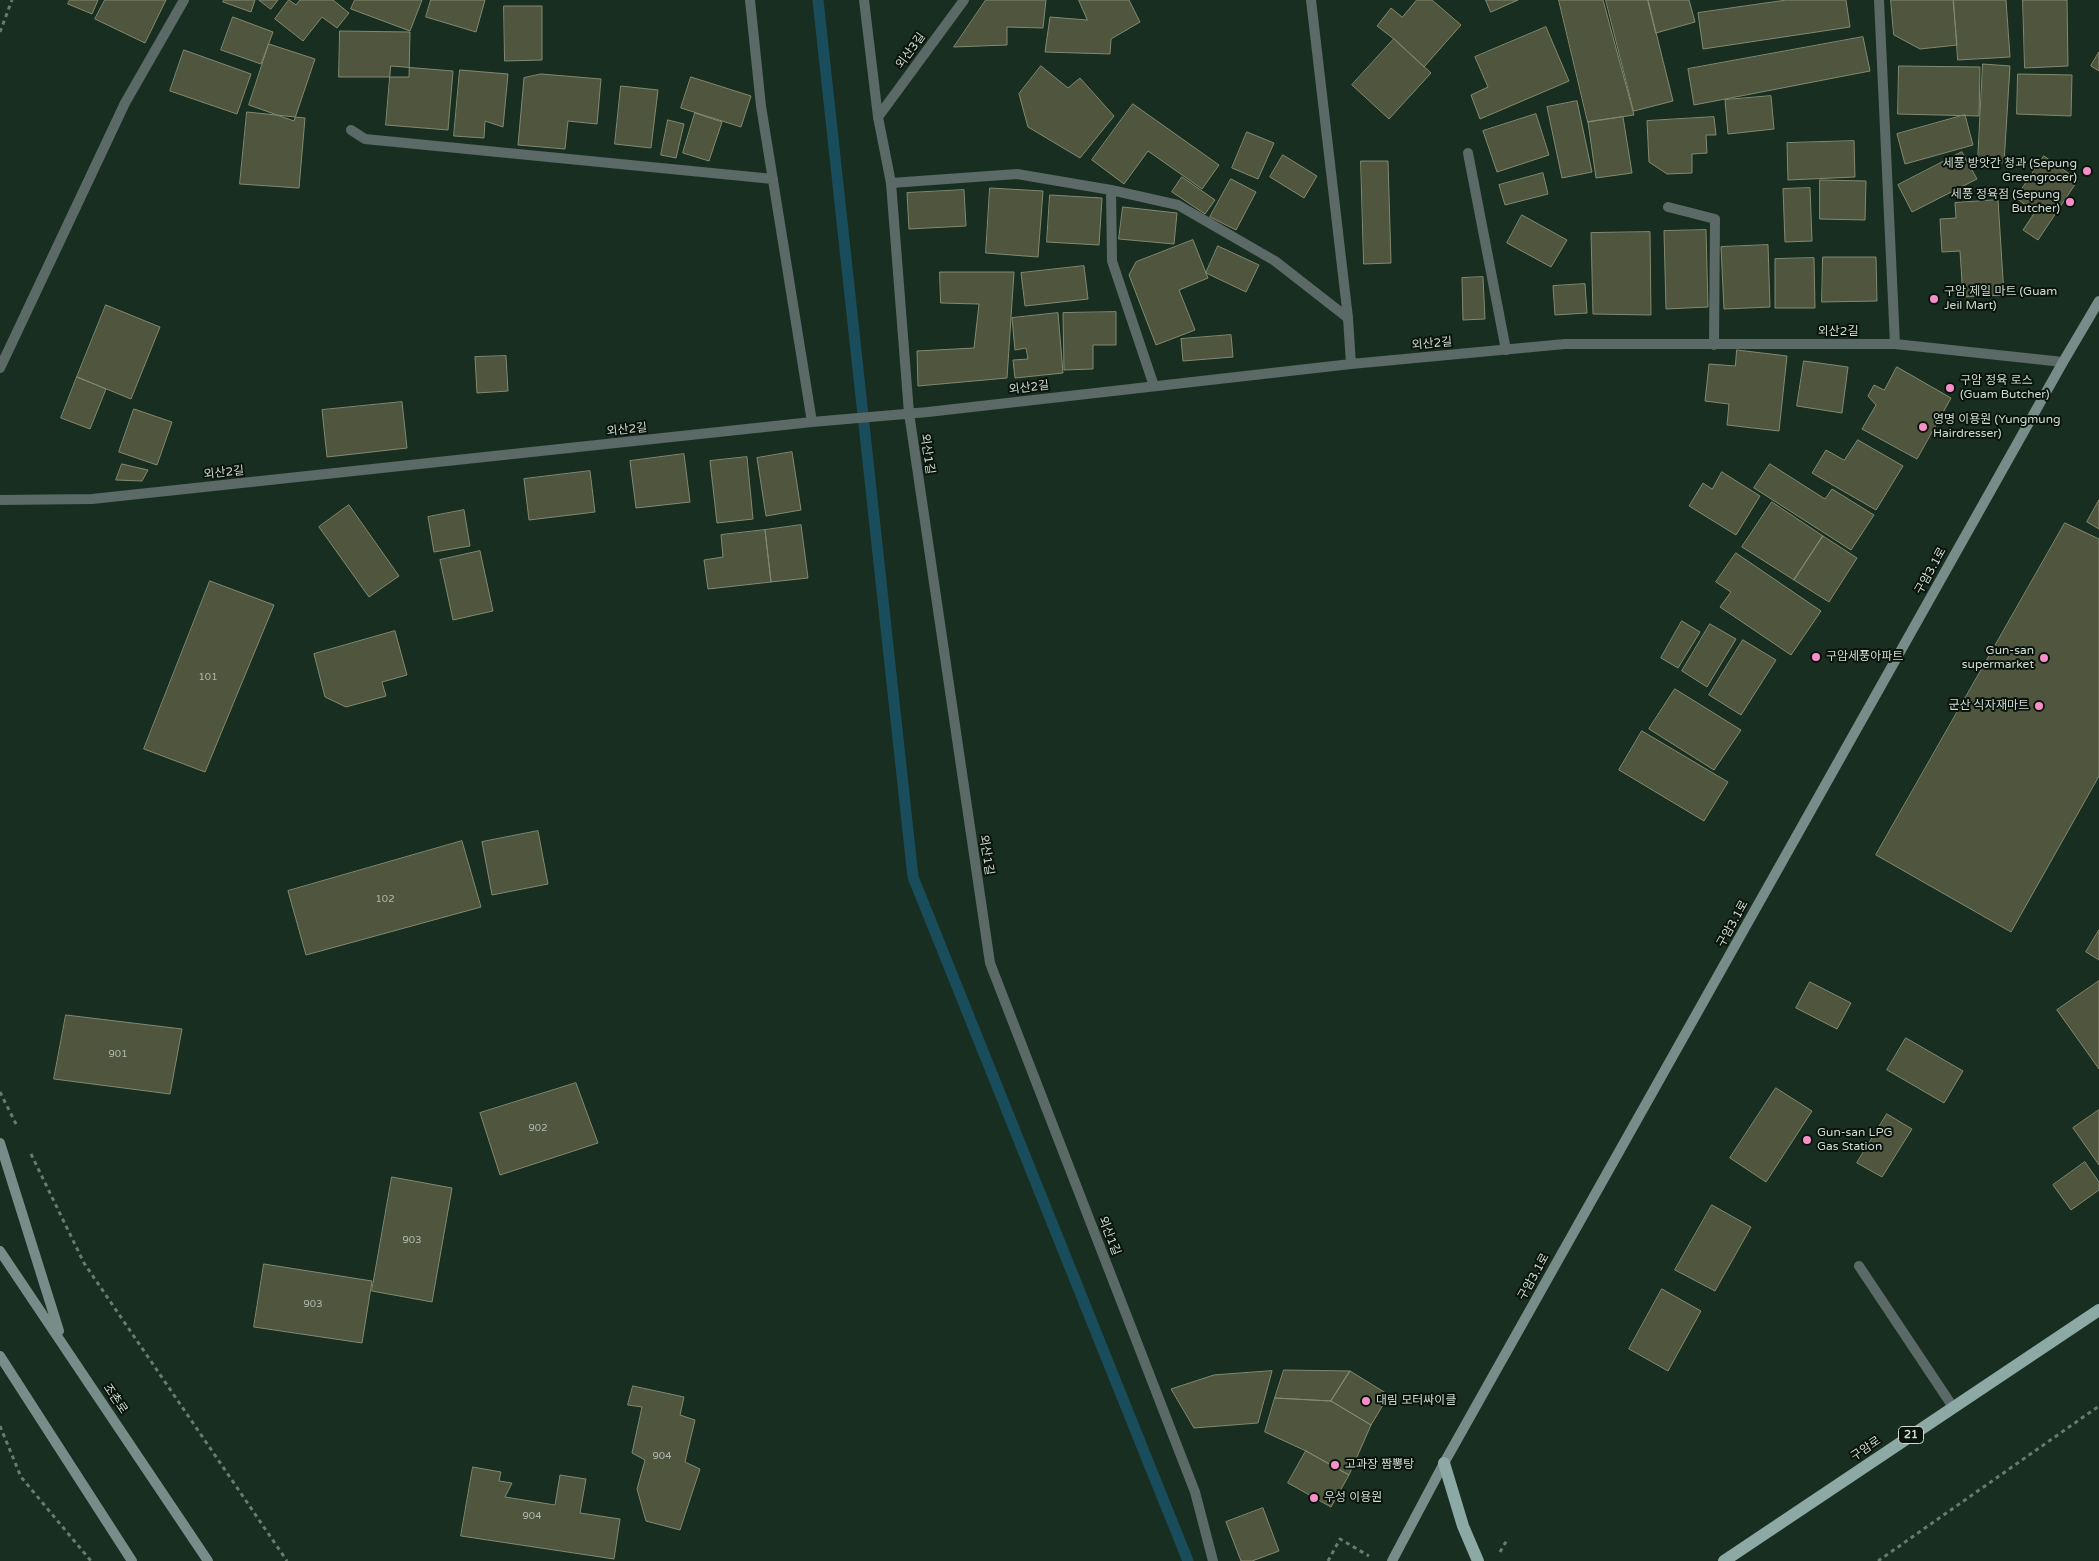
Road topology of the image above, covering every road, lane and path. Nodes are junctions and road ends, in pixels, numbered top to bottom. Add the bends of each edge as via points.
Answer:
1 (12, 0) edge
2 (184, 0) edge
3 (750, 0) edge
4 (864, 0) edge
5 (964, 0) edge
6 (1311, 0) edge
7 (1879, 0) edge
8 (0, 32) edge
9 (878, 118) junction
10 (351, 130) dead end
11 (1468, 153) dead end
12 (773, 179) junction
13 (891, 183) junction
14 (1111, 190) junction
15 (1668, 207) dead end
16 (2099, 301) edge
17 (1348, 318) junction
18 (1894, 344) junction
19 (1714, 345) junction
20 (1506, 350) junction
21 (2063, 362) junction
22 (1351, 364) junction
23 (0, 368) edge
24 (1154, 386) junction
25 (909, 414) junction
26 (812, 422) junction
27 (0, 500) edge
28 (0, 1092) edge
29 (17, 1126) dead end
30 (0, 1142) edge
31 (29, 1152) dead end
32 (0, 1251) edge
33 (1859, 1266) dead end
34 (2099, 1310) edge
35 (62, 1341) junction
36 (0, 1356) edge
37 (2099, 1406) edge
38 (1952, 1407) junction
39 (0, 1426) edge
40 (1444, 1463) junction
41 (1370, 1557) dead end
42 (90, 1561) edge
43 (132, 1561) edge
44 (208, 1561) edge
45 (287, 1561) edge
46 (1212, 1561) edge
47 (1328, 1561) edge
48 (1392, 1561) edge
49 (1478, 1561) edge
50 (1724, 1561) edge
51 (1878, 1561) edge

1 - 8 path
2 - 23 street via 125,103
3 - 12 street via 761,106
4 - 9 street, 외산1길
5 - 9 street, 외산3길
6 - 17 street
7 - 18 street
9 - 13 street, 외산1길
10 - 12 street via 365,139
11 - 20 street
12 - 26 street
13 - 14 street via 1017,174
13 - 25 street, 외산1길
14 - 17 street via 1178,205 1276,262
14 - 24 street via 1112,261
15 - 19 street via 1715,219
16 - 21 street, 구암3.1로
17 - 22 street
18 - 19 street, 외산2길
18 - 21 street, 외산2길
19 - 20 street, 외산2길 via 1565,344
20 - 22 street, 외산2길
21 - 40 street, 구암3.1로
22 - 24 street, 외산2길
24 - 25 street, 외산2길
25 - 26 street, 외산2길
25 - 46 street, 외산1길 via 990,963 1195,1492
26 - 27 street, 외산2길 via 92,499
28 - 29 path
30 - 35 street
31 - 45 path via 84,1263
32 - 35 street, 조촌로
33 - 38 street
34 - 38 main road, 구암로 / 21
35 - 44 street, 조촌로
36 - 43 street
37 - 51 path
38 - 50 main road, 구암로 / 21
39 - 42 path via 21,1477
40 - 48 street, 구암3.1로
40 - 49 main road via 1463,1526
41 - 47 path via 1340,1539

